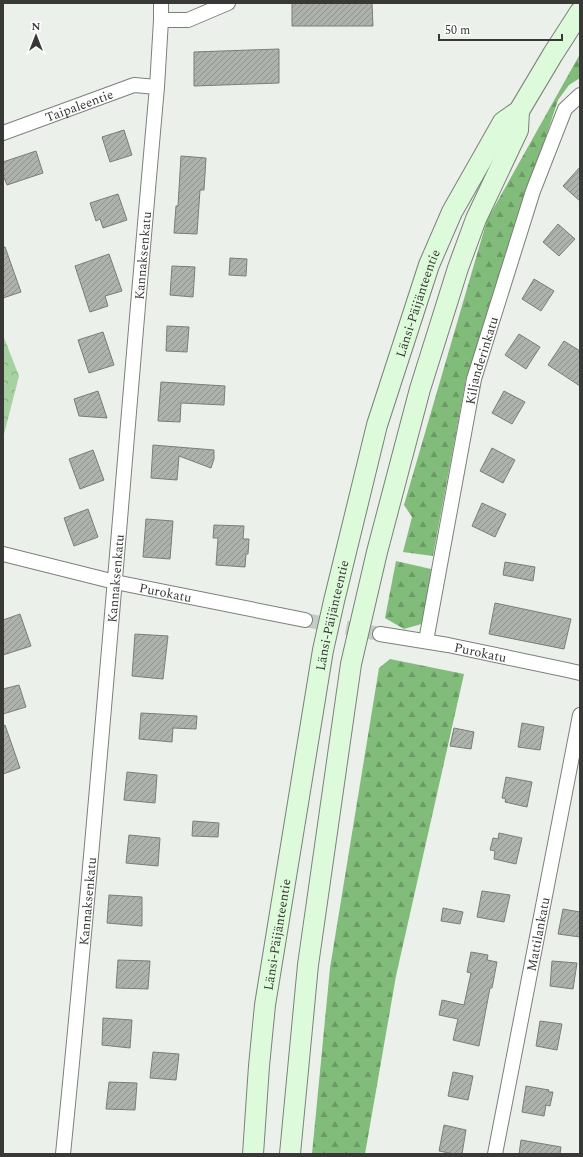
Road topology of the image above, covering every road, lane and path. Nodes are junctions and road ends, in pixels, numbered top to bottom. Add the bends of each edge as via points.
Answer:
1 (161, 3) edge
2 (228, 3) edge
3 (580, 12) edge
4 (161, 20) junction
5 (157, 87) junction
6 (580, 95) edge
7 (519, 111) junction
8 (3, 134) edge
9 (3, 554) edge
10 (115, 582) junction
11 (305, 620) tunnel mouth
12 (380, 634) tunnel mouth
13 (426, 641) junction
14 (580, 674) edge
15 (580, 715) edge
16 (63, 1154) edge
17 (253, 1154) edge
18 (290, 1154) edge
19 (495, 1154) edge

1 - 4 street, Kannaksenkatu
2 - 4 street via 188,20
3 - 7 main road, Länsi-Päijänteentie
4 - 5 street, Kannaksenkatu
5 - 8 street, Taipaleentie via 134,85
5 - 10 street, Kannaksenkatu
6 - 13 street, Kiljanderinkatu via 565,109 533,191 474,379
7 - 17 main road, Länsi-Päijänteentie via 503,122 452,212 429,265 377,426 323,650 265,1005
7 - 18 main road, Länsi-Päijänteentie via 518,130 476,219 420,389 377,552 352,664 308,965
9 - 10 street, Purokatu
10 - 11 street, Purokatu
10 - 16 street, Kannaksenkatu
12 - 13 street, Purokatu
13 - 14 street, Purokatu
15 - 19 street, Mattilankatu

